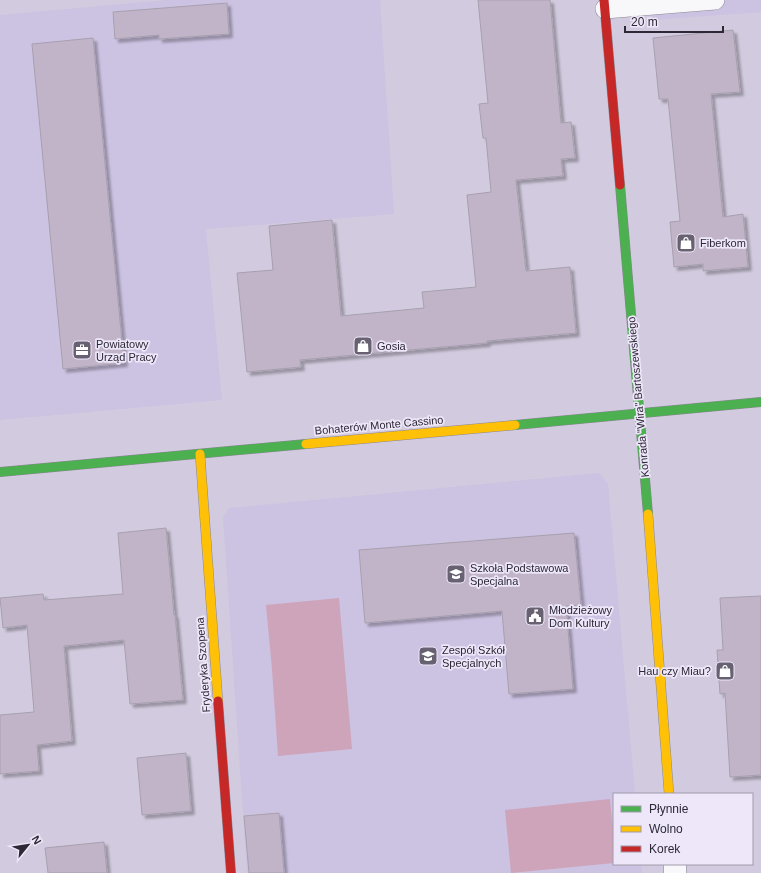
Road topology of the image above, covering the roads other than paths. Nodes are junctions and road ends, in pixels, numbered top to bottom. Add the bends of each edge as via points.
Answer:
1 (715, 0) edge
2 (604, 5) edge
3 (761, 402) edge
4 (639, 413) junction
5 (200, 454) junction
6 (0, 472) edge
7 (669, 793) edge
8 (231, 873) edge

1 - 2 lane
2 - 4 street, Konrada "Wira" Bartoszewskiego
3 - 4 street, Bohaterów Monte Cassino
4 - 5 street, Bohaterów Monte Cassino
4 - 7 street, Konrada "Wira" Bartoszewskiego
5 - 6 street, Bohaterów Monte Cassino
5 - 8 street, Fryderyka Szopena

